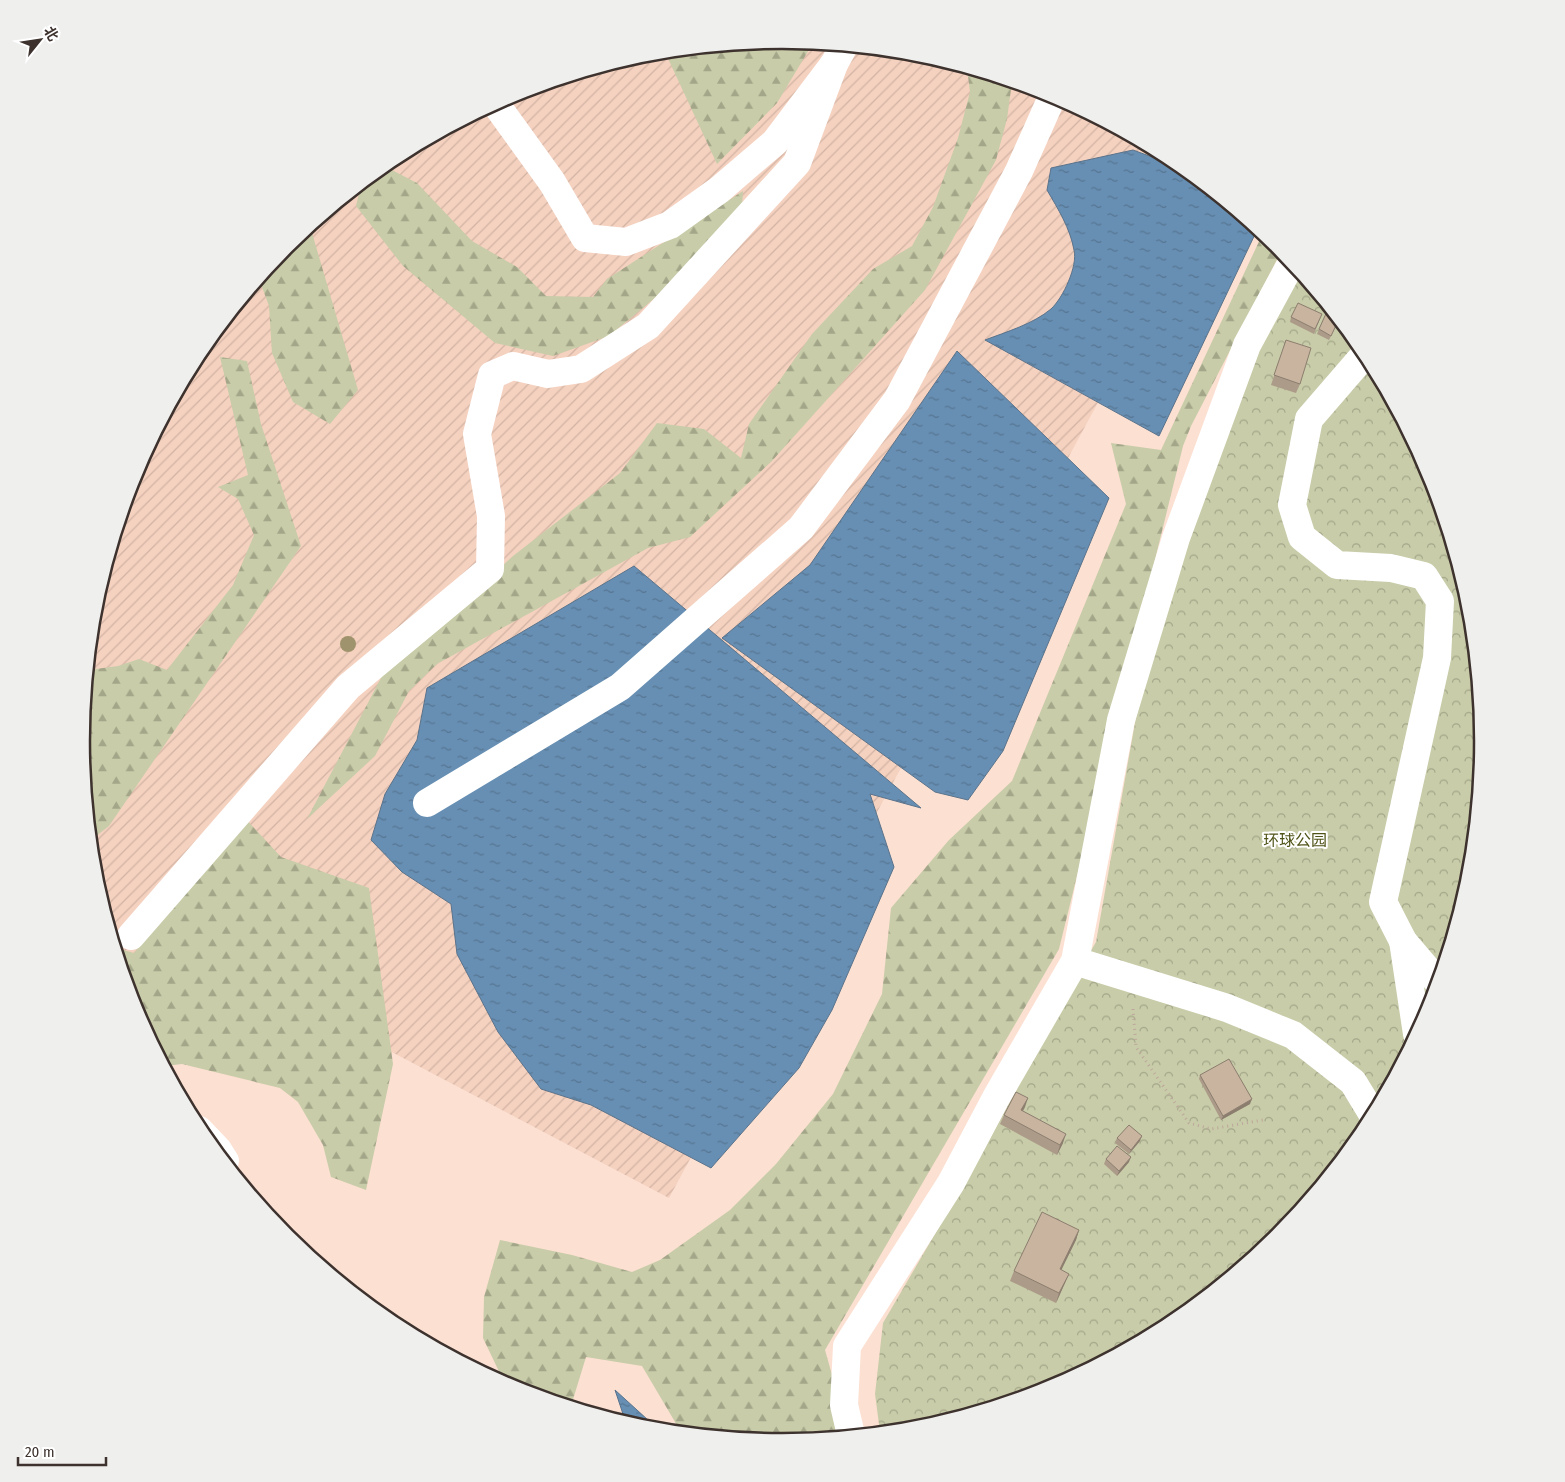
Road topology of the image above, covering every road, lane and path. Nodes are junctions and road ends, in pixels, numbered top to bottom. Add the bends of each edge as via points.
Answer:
1 (839, 55) edge
2 (1050, 102) edge
3 (499, 110) edge
4 (1288, 269) edge
5 (1360, 360) edge
6 (427, 803) dead end
7 (131, 936) dead end
8 (1403, 942) junction
9 (1075, 961) junction
10 (1433, 977) edge
11 (1131, 978) junction
12 (1415, 1021) edge
13 (1369, 1108) edge
14 (1263, 1120) dead end
15 (850, 1430) edge

1 - 3 street via 775,142 720,190 670,225 626,242 585,238 552,182
1 - 7 street via 797,163 648,326 581,369 548,374 513,366 492,375 477,434 491,516 490,569 348,687
2 - 6 street via 1019,171 897,400 801,528 620,687
4 - 9 street via 1247,346 1176,538 1121,720
5 - 8 street via 1309,419 1292,505 1302,538 1337,565 1391,568 1424,576 1440,601 1437,658 1383,902
8 - 10 street
8 - 12 street
9 - 11 street
9 - 15 street via 951,1183 848,1346 844,1405
11 - 13 street via 1227,1008 1293,1035 1353,1082
11 - 14 path via 1136,1047 1189,1123 1211,1129

